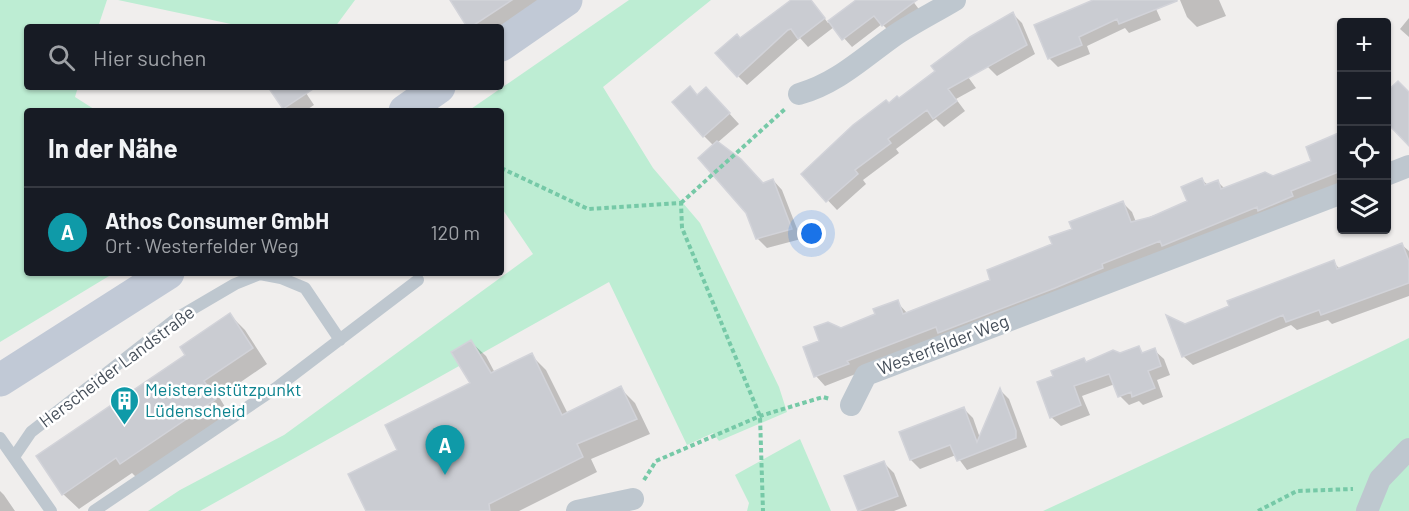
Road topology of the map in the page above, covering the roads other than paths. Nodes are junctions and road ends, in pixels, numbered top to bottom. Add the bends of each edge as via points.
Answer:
1 (566, 0) edge
2 (955, 0) edge
3 (504, 43) edge
4 (435, 90) edge
5 (799, 94) road end
6 (409, 108) edge
7 (1409, 166) edge
8 (1391, 173) edge
9 (1337, 195) edge
10 (163, 276) edge
11 (255, 276) edge
12 (270, 276) edge
13 (418, 280) dead end
14 (340, 340) junction
15 (0, 380) edge
16 (851, 405) road end
17 (0, 438) edge
18 (1409, 449) edge
19 (14, 457) junction
20 (633, 499) road end
21 (51, 511) edge
22 (94, 511) edge
23 (577, 511) edge
24 (1368, 511) edge

1 - 3 main road
2 - 5 street via 896,35 847,72
4 - 6 main road
7 - 8 street
9 - 16 street, Westerfelder Weg via 866,375
10 - 15 main road
11 - 19 lane, Herscheider Landstraße via 177,318 31,432
12 - 14 lane, Herscheider Landstraße via 305,288
13 - 14 lane
14 - 22 lane
17 - 19 lane
18 - 24 street via 1380,479
19 - 21 lane
20 - 23 street

